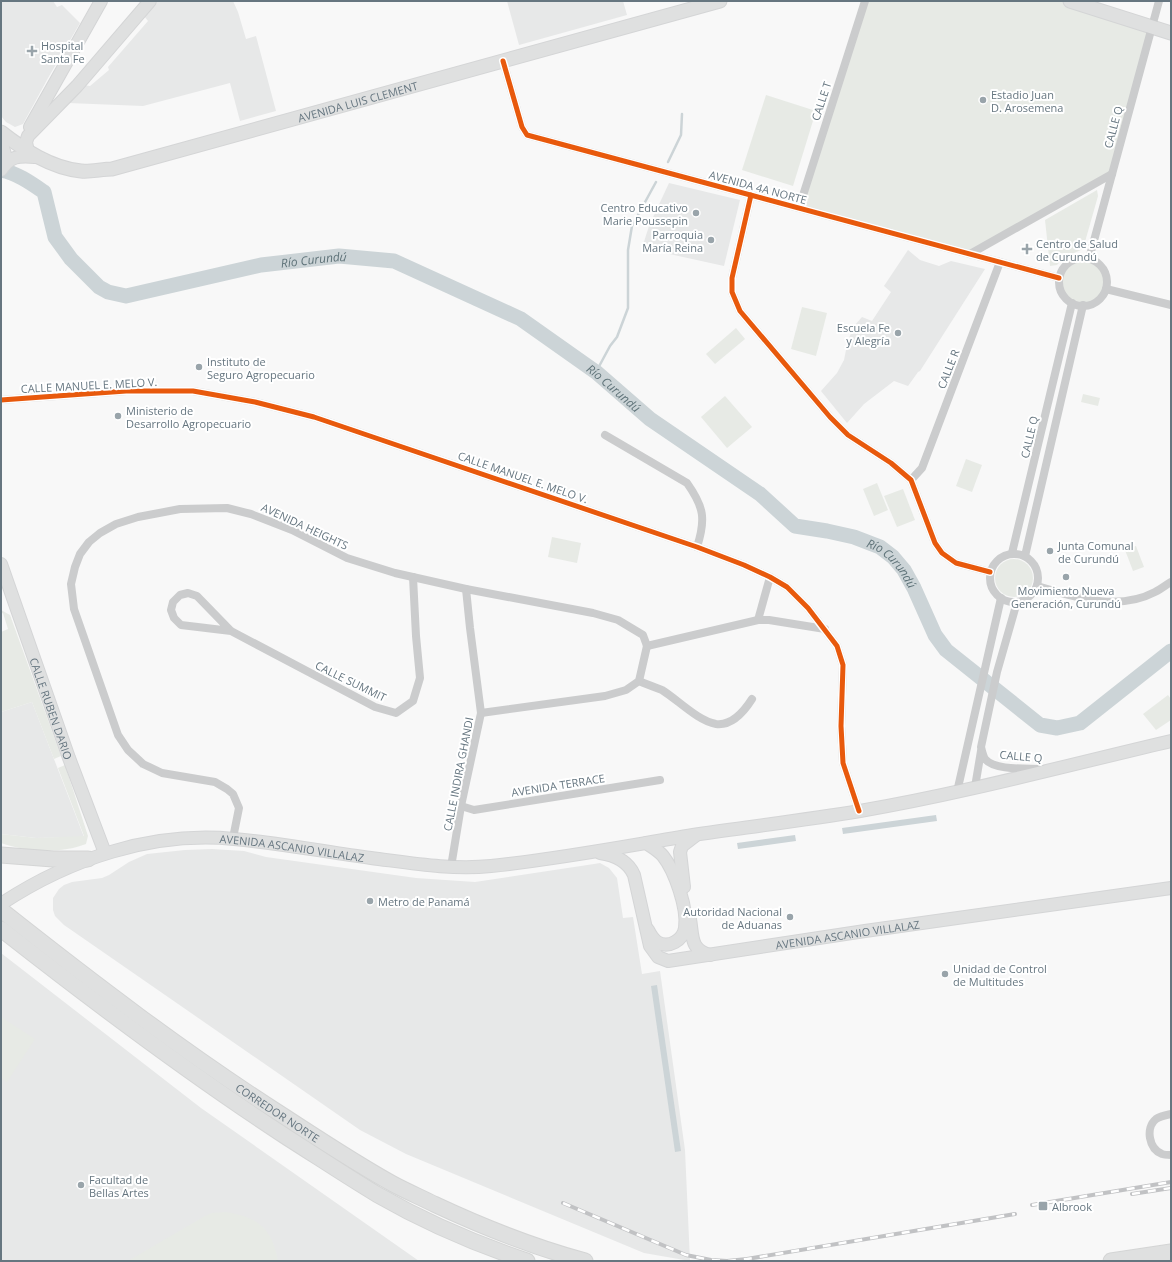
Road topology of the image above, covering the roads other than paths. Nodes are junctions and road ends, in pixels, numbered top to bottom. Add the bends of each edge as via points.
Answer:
1 (101, 1) edge
2 (150, 1) edge
3 (720, 1) edge
4 (865, 1) edge
5 (1070, 1) edge
6 (1159, 1) edge
7 (1152, 27) junction
8 (1171, 33) edge
9 (503, 61) junction
10 (47, 97) junction
11 (59, 104) junction
12 (4, 138) edge
13 (32, 155) junction
14 (4, 165) edge
15 (1112, 174) junction
16 (750, 195) junction
17 (799, 208) junction
18 (970, 254) junction
19 (1089, 258) junction
20 (1000, 262) junction
21 (1060, 278) junction
22 (1106, 289) junction
23 (1072, 303) junction
24 (1083, 305) junction
25 (1171, 305) edge
26 (1, 400) edge
27 (605, 435) dead end
28 (911, 480) junction
29 (697, 547) junction
30 (1012, 553) junction
31 (1025, 556) junction
32 (1, 564) edge
33 (990, 572) junction
34 (770, 576) junction
35 (413, 577) junction
36 (1171, 582) edge
37 (1037, 586) junction
38 (466, 589) junction
39 (1001, 598) junction
40 (1017, 602) junction
41 (758, 620) junction
42 (825, 629) junction
43 (231, 631) junction
44 (647, 646) junction
45 (639, 681) junction
46 (752, 699) dead end
47 (481, 713) junction
48 (1171, 741) edge
49 (981, 747) junction
50 (1051, 769) junction
51 (660, 780) dead end
52 (975, 787) junction
53 (957, 792) junction
54 (461, 806) junction
55 (859, 811) junction
56 (698, 834) junction
57 (233, 838) junction
58 (646, 843) junction
59 (594, 852) junction
60 (105, 853) junction
61 (1, 855) edge
62 (88, 859) junction
63 (451, 867) junction
64 (1171, 888) edge
65 (1, 904) edge
66 (1, 910) edge
67 (645, 926) junction
68 (1, 929) edge
69 (20, 934) junction
70 (710, 955) junction
71 (1171, 1114) edge
72 (1171, 1155) edge
73 (1171, 1252) edge
74 (527, 1261) edge
75 (585, 1261) edge
76 (1112, 1261) edge

1 - 10 main road
2 - 11 main road
3 - 9 main road, AVENIDA LUIS CLEMENT
4 - 17 street, CALLE T
5 - 7 main road
6 - 7 street, CALLE Q
7 - 8 main road
7 - 15 street, CALLE Q
9 - 13 main road, AVENIDA LUIS CLEMENT via 112,169 81,171
9 - 16 street, AVENIDA 4A NORTE via 522,127 527,135
10 - 11 main road via 53,104
10 - 12 main road via 31,127 23,136 17,139
11 - 13 main road via 28,136 26,142
12 - 13 main road, AVENIDA LUIS CLEMENT
12 - 14 main road
13 - 14 main road via 21,156
15 - 18 street
15 - 19 street, CALLE Q
16 - 17 street, AVENIDA 4A NORTE
16 - 28 street via 732,278 732,292 740,311 850,438 891,463
17 - 18 street, AVENIDA 4A NORTE
18 - 20 street, AVENIDA 4A NORTE
19 - 21 street via 1071,261 1064,267
19 - 22 street via 1104,270
20 - 21 street, AVENIDA 4A NORTE
20 - 28 street, CALLE R via 922,468
21 - 23 street via 1062,293
22 - 24 street via 1098,300
22 - 25 street
23 - 24 street
23 - 30 street, CALLE Q
24 - 31 street
26 - 29 street, CALLE MANUEL E. MELO V. via 126,390 193,391 255,402 314,416
27 - 29 street via 687,483 702,509 703,530
28 - 33 street via 935,543 942,553 956,563
29 - 34 street, CALLE MANUEL E. MELO V.
30 - 31 street
30 - 33 street via 1000,557
31 - 37 street via 1035,566 1039,579
32 - 60 main road, CALLE RUBEN DARIO
33 - 39 street via 992,587
34 - 41 street
34 - 42 street, CALLE MANUEL E. MELO V. via 787,587
35 - 38 street, AVENIDA HEIGHTS
35 - 43 street, CALLE SUMMIT via 420,678 413,701 396,713 375,708
35 - 57 street, AVENIDA HEIGHTS via 347,558 292,530 251,514 227,508 180,509 138,517 116,524 100,533 80,554 71,584 74,609 118,735 128,750 143,764 162,773 215,782 230,791 239,808
36 - 37 street via 1140,598 1105,603
37 - 40 street via 1032,595
38 - 44 street, AVENIDA HEIGHTS via 618,620 643,635
38 - 47 street, CALLE INDIRA GHANDI
39 - 40 street
39 - 53 street
40 - 49 street via 997,672
41 - 42 street
41 - 44 street
42 - 55 street, CALLE MANUEL E. MELO V. via 838,646 843,665 843,763
43 - 43 street via 197,596 188,593 180,595 173,602 171,610 181,625
44 - 45 street
45 - 46 street via 661,690 704,720 718,724 731,720 745,709
45 - 47 street via 626,690 605,696
47 - 54 street, CALLE INDIRA GHANDI
48 - 50 main road, AVENIDA ASCANIO VILLALAZ
49 - 50 street, CALLE Q via 984,758 990,763 1003,767
49 - 52 street
50 - 52 main road, AVENIDA ASCANIO VILLALAZ
51 - 54 street, AVENIDA TERRACE via 474,810
52 - 53 main road, AVENIDA ASCANIO VILLALAZ
53 - 55 main road, AVENIDA ASCANIO VILLALAZ
54 - 63 street, CALLE INDIRA GHANDI
55 - 56 main road, AVENIDA ASCANIO VILLALAZ
56 - 58 main road, AVENIDA ASCANIO VILLALAZ
56 - 70 main road via 681,847 680,859 694,944 699,952
57 - 60 main road, AVENIDA ASCANIO VILLALAZ via 188,838
57 - 63 main road, AVENIDA ASCANIO VILLALAZ
58 - 59 main road, AVENIDA ASCANIO VILLALAZ
58 - 67 main road via 662,854 676,878 685,926 679,940 665,945 655,940
59 - 63 main road, AVENIDA ASCANIO VILLALAZ via 491,866
59 - 67 main road, AVENIDA ASCANIO VILLALAZ via 616,858 631,868
60 - 62 main road, AVENIDA ASCANIO VILLALAZ
61 - 62 highway
62 - 65 main road, AVENIDA ASCANIO VILLALAZ via 54,874
64 - 70 main road, AVENIDA ASCANIO VILLALAZ
66 - 69 highway, CORREDOR NORTE
67 - 70 main road, AVENIDA ASCANIO VILLALAZ via 652,949 662,960 674,961
68 - 69 highway, CORREDOR NORTE
69 - 74 highway, CORREDOR NORTE via 98,1005 226,1097 379,1195 448,1230
69 - 75 highway, CORREDOR NORTE via 238,1087 388,1181 501,1234
71 - 72 street via 1156,1120 1150,1128 1150,1138 1155,1149 1162,1154
73 - 76 highway

